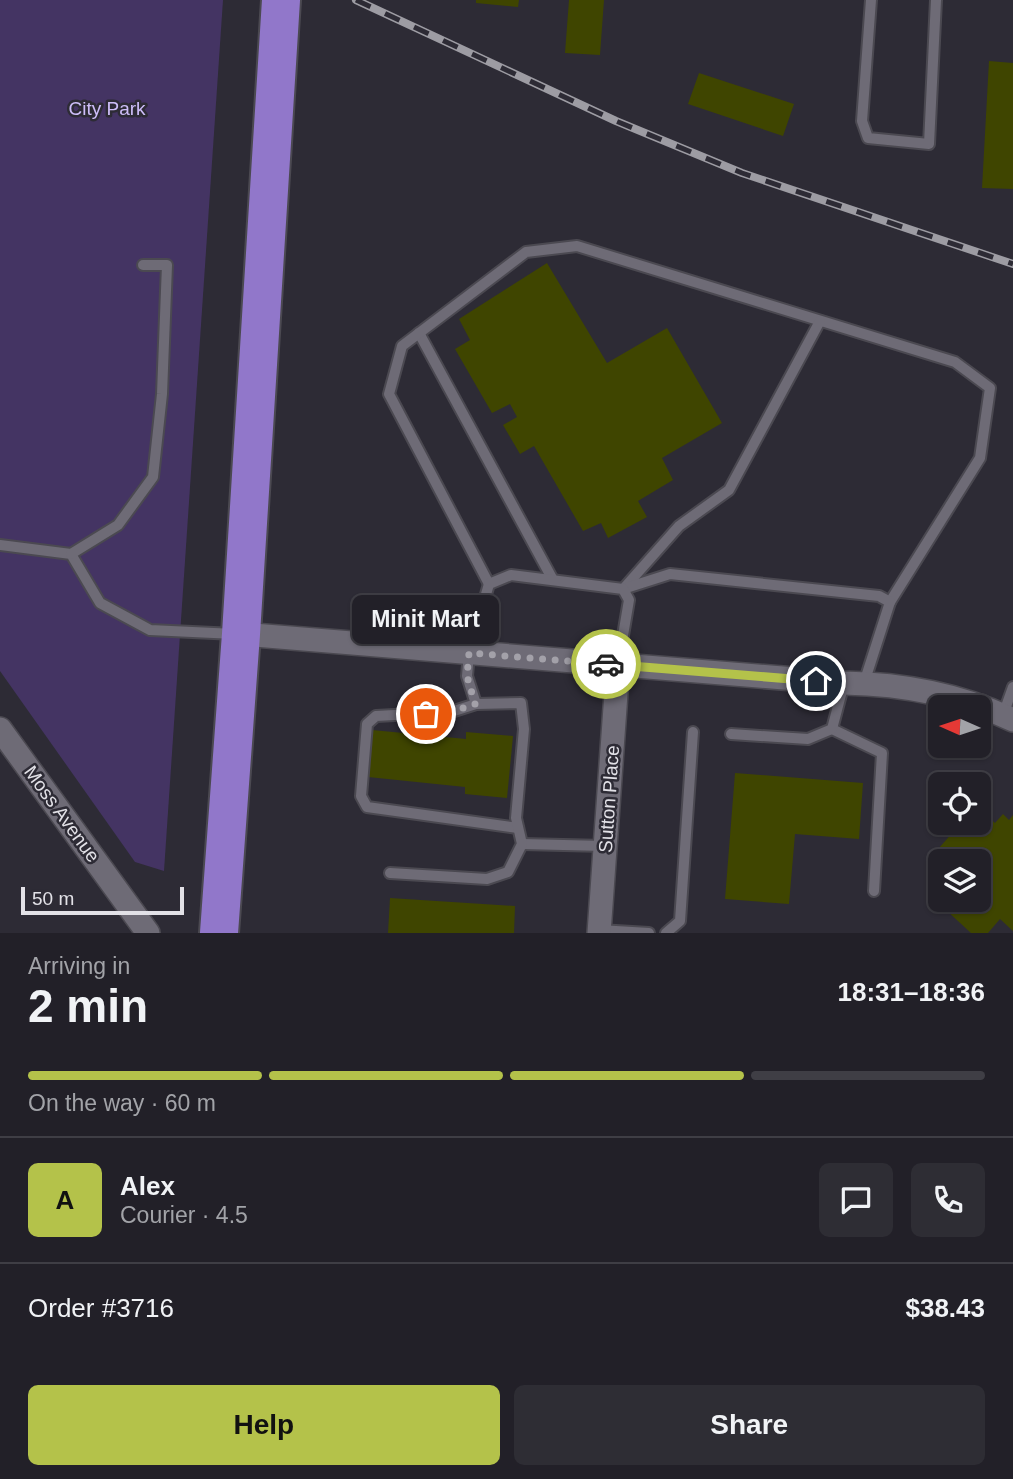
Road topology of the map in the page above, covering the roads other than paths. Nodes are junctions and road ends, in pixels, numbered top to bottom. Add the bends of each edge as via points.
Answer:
1 (281, 0) edge
2 (871, 0) edge
3 (936, 0) edge
4 (143, 265) dead end
5 (820, 321) junction
6 (419, 333) junction
7 (0, 545) edge
8 (71, 554) junction
9 (553, 580) junction
10 (489, 584) junction
11 (623, 589) junction
12 (890, 601) junction
13 (241, 634) junction
14 (469, 653) junction
15 (618, 665) junction
16 (854, 683) junction
17 (1013, 687) edge
18 (475, 704) junction
19 (1008, 718) edge
20 (0, 729) edge
21 (832, 729) junction
22 (693, 732) dead end
23 (731, 734) dead end
24 (518, 828) junction
25 (522, 844) junction
26 (605, 846) junction
27 (390, 873) dead end
28 (874, 891) dead end
29 (599, 931) edge
30 (148, 933) edge
31 (219, 933) edge
32 (649, 933) edge
33 (666, 933) edge

1 - 13 highway
2 - 3 lane via 862,121 868,138 929,144
4 - 8 lane via 167,265 162,394 153,477 118,525
5 - 6 lane via 577,246 526,252
5 - 11 lane via 729,490 679,526
5 - 12 lane via 955,362 990,388 980,458
6 - 9 lane
6 - 10 lane via 402,346 389,394
7 - 8 lane
8 - 13 lane via 100,603 150,630
9 - 10 lane via 511,575
9 - 11 lane
10 - 14 lane
11 - 12 lane via 670,574 879,596
11 - 15 lane via 629,600
12 - 16 lane
13 - 14 street
13 - 31 highway
14 - 15 street
14 - 18 lane via 467,676
15 - 16 street
15 - 26 street, Sutton Place
16 - 19 street via 919,689 961,699
16 - 21 lane
17 - 19 lane
18 - 24 lane via 521,703 524,729
18 - 24 lane via 451,712 376,716 368,724 361,796 368,807
20 - 30 street, Moss Avenue
21 - 23 lane via 808,739
21 - 28 lane via 882,753
22 - 33 lane via 680,921
24 - 25 lane
25 - 26 lane
25 - 27 lane via 508,872 487,878
26 - 29 street, Sutton Place
29 - 32 lane

